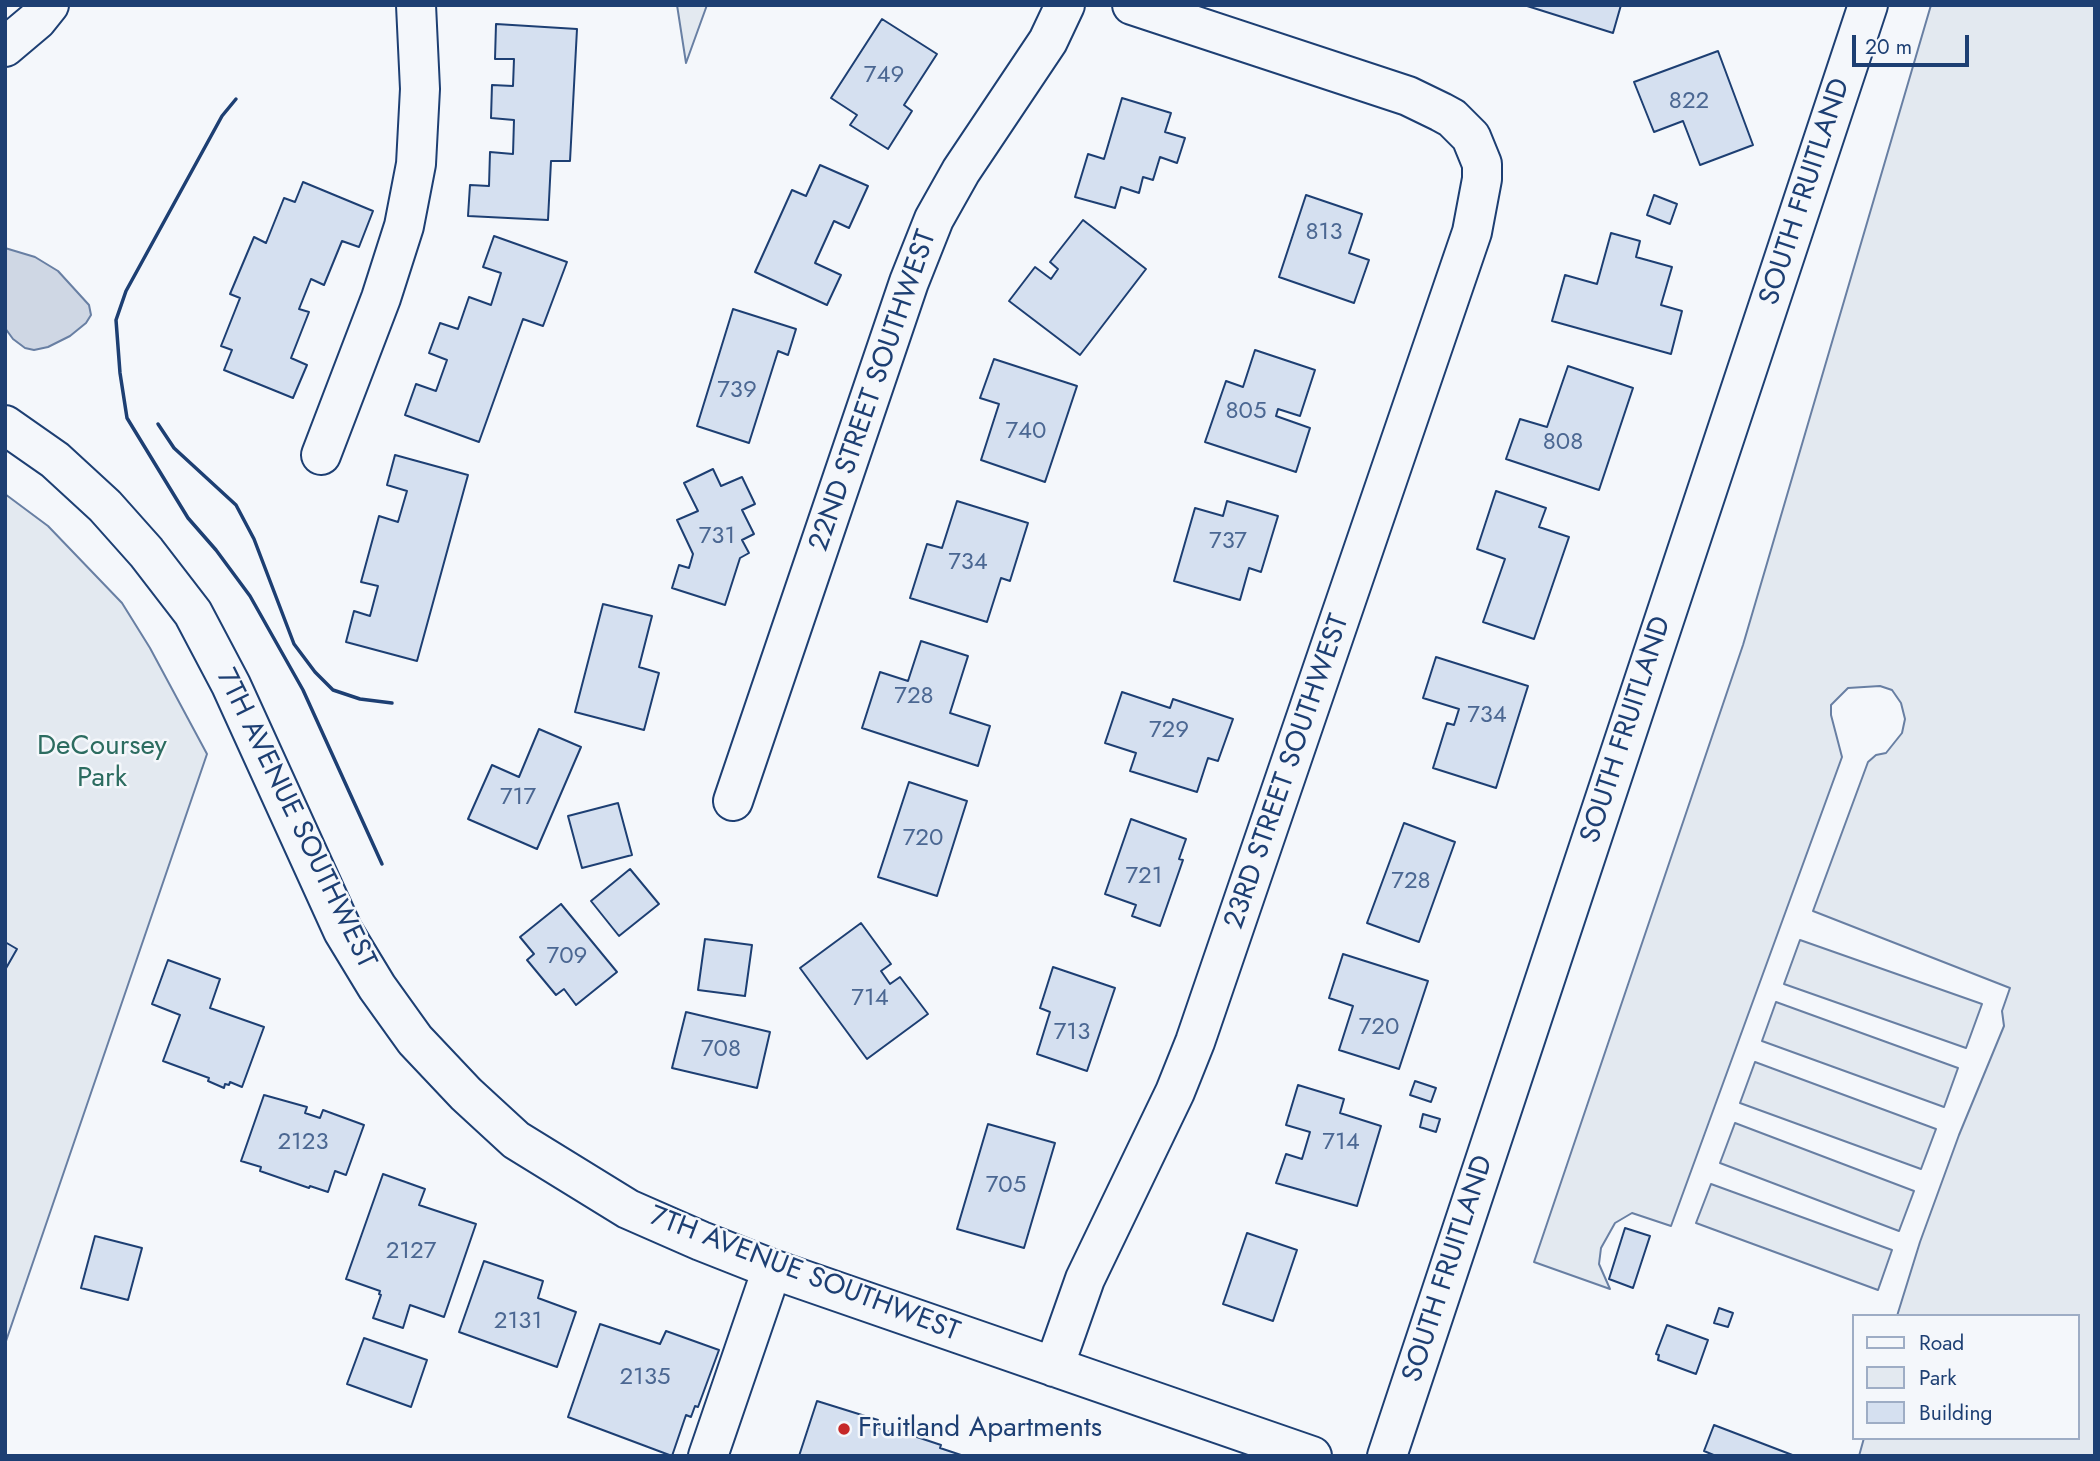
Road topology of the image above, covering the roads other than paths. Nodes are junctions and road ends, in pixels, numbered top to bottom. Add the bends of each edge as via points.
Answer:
1 (49, 5) edge
2 (416, 5) edge
3 (1065, 5) edge
4 (1132, 5) edge
5 (1868, 5) edge
6 (5, 47) edge
7 (5, 425) edge
8 (321, 455) dead end
9 (733, 801) dead end
10 (772, 1269) junction
11 (1054, 1367) junction
12 (1395, 1454) edge
13 (708, 1456) edge
14 (1312, 1456) edge

1 - 6 street
2 - 8 street via 420,89 416,164 404,226
3 - 9 street, 22ND STREET SOUTHWEST via 1048,41 934,219
4 - 11 street, 23RD STREET SOUTHWEST via 1408,96 1441,112 1462,127 1478,151 1481,196 1195,1042 1085,1279
5 - 12 street, SOUTH FRUITLAND
7 - 10 street, 7TH AVENUE SOUTHWEST via 55,460 105,506 192,613 231,685 343,930 415,1040 516,1139 576,1179 628,1209
10 - 11 street, 7TH AVENUE SOUTHWEST
10 - 13 street
11 - 14 street, 7TH AVENUE SOUTHWEST

